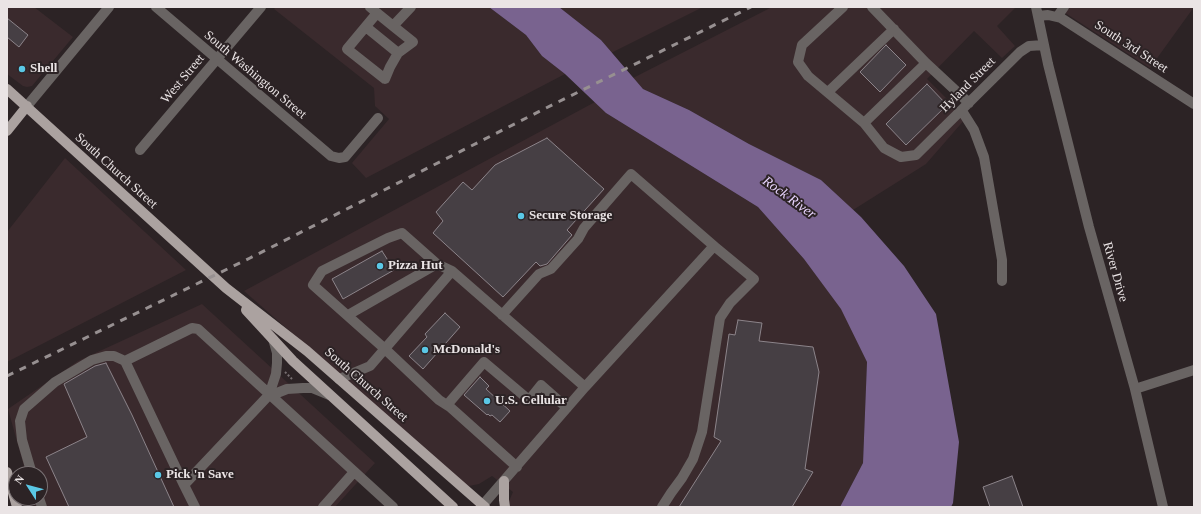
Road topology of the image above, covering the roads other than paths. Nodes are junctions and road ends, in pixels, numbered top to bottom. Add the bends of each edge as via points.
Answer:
1 (109, 7) edge
2 (156, 7) edge
3 (261, 7) edge
4 (411, 7) edge
5 (843, 7) edge
6 (872, 7) edge
7 (1064, 7) edge
8 (374, 10) edge
9 (1037, 11) edge
10 (1057, 16) junction
11 (392, 26) junction
12 (366, 27) junction
13 (894, 29) junction
14 (1044, 45) junction
15 (398, 53) junction
16 (216, 60) junction
17 (926, 63) junction
18 (7, 89) edge
19 (828, 92) junction
20 (969, 102) junction
21 (1194, 104) edge
22 (27, 106) junction
23 (962, 111) junction
24 (378, 118) dead end
25 (864, 123) junction
26 (7, 131) edge
27 (140, 150) dead end
28 (714, 246) junction
29 (437, 264) junction
30 (452, 271) junction
31 (1002, 281) dead end
32 (226, 288) junction
33 (348, 315) junction
34 (502, 315) junction
35 (273, 339) junction
36 (385, 349) junction
37 (125, 361) junction
38 (1194, 370) edge
39 (339, 379) junction
40 (585, 387) junction
41 (1135, 389) junction
42 (269, 395) junction
43 (331, 395) junction
44 (446, 405) junction
45 (567, 408) junction
46 (30, 466) edge
47 (517, 467) junction
48 (7, 472) edge
49 (354, 472) junction
50 (504, 481) junction
51 (184, 485) junction
52 (483, 506) edge
53 (17, 507) edge
54 (195, 507) edge
55 (323, 507) edge
56 (393, 507) edge
57 (453, 507) edge
58 (505, 507) edge
59 (662, 507) edge
60 (1163, 507) edge

1 - 22 street
2 - 16 street, South Washington Street
3 - 16 street, West Street
4 - 11 street
5 - 19 street via 802,45 798,62 808,76
6 - 13 street
7 - 10 street
8 - 11 street
8 - 12 street
9 - 10 street
9 - 14 street, River Drive
10 - 21 street, South 3rd Street
11 - 15 street via 413,42
12 - 15 street
12 - 15 street via 347,49 385,79
13 - 17 street
13 - 19 street
14 - 20 street, Hyland Street via 1029,46 1020,52
14 - 41 street, River Drive via 1089,227
16 - 24 street, South Washington Street via 331,156 345,157
16 - 27 street, West Street
17 - 20 street
17 - 25 street
18 - 22 main road, South Church Street
19 - 25 street
20 - 23 street, Hyland Street
22 - 26 main road
22 - 32 main road, South Church Street
23 - 25 street, Hyland Street via 916,155 901,157 884,148
23 - 31 street via 974,130 987,168 1002,260
28 - 34 street via 631,174 584,228 578,240 551,269 539,274
28 - 40 street
28 - 59 street via 754,279 730,303 720,318 702,432 693,459
29 - 30 street
29 - 33 street
29 - 33 street via 402,233 322,270 313,285
30 - 34 street
30 - 36 street
32 - 35 main road, South Church Street
32 - 39 main road, South Church Street
33 - 36 street
34 - 40 street
35 - 42 street via 277,363
35 - 43 main road, South Church Street
36 - 39 street via 370,366
36 - 44 street
37 - 42 street via 192,328 198,329
37 - 46 street via 114,356 92,360 55,382 24,409 20,421 22,440
37 - 51 street
38 - 41 street
39 - 52 main road, South Church Street
40 - 45 street
41 - 60 street, River Drive
42 - 43 street via 303,388 312,388
42 - 49 street
42 - 51 street
43 - 57 main road, South Church Street
44 - 45 street via 484,362 529,400 541,385
44 - 47 street
45 - 47 street
47 - 50 street
48 - 53 main road
49 - 55 street
49 - 56 street
50 - 52 street
50 - 58 main road
51 - 54 street

